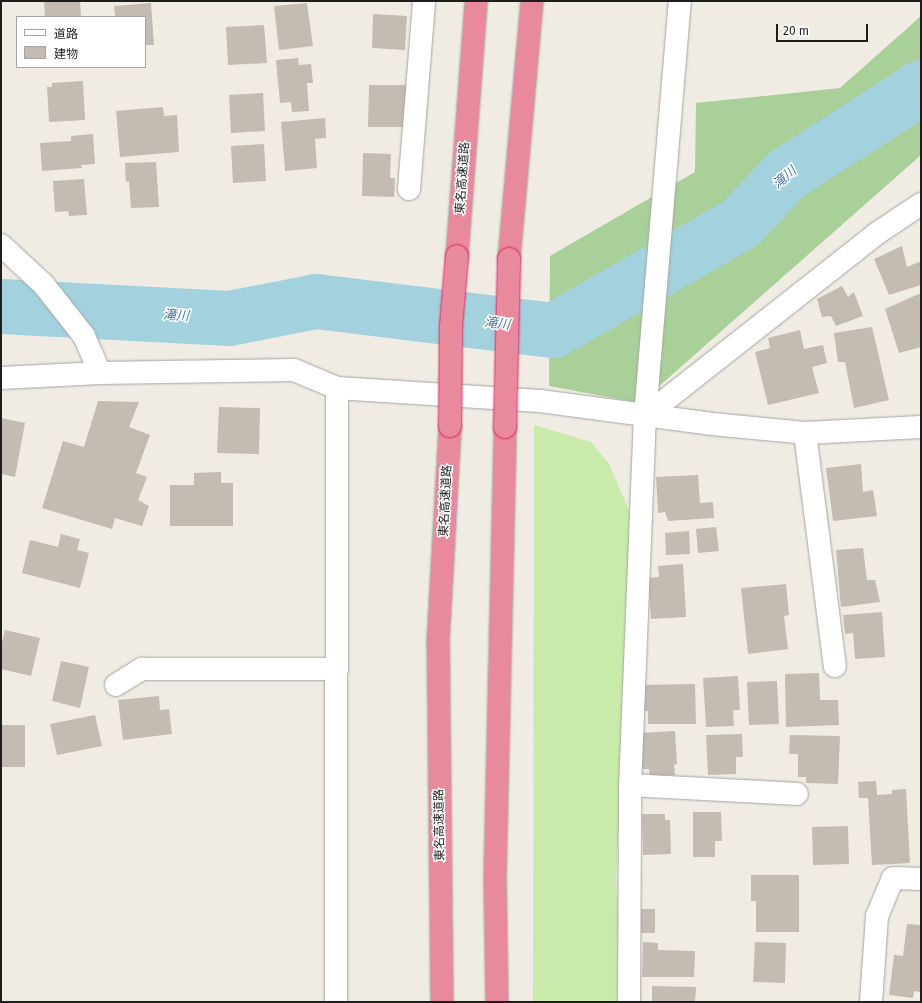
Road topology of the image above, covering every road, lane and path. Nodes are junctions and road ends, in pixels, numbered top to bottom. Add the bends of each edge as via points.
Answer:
1 (424, 1) edge
2 (476, 1) edge
3 (532, 1) edge
4 (680, 1) edge
5 (409, 189) dead end
6 (921, 204) edge
7 (1, 245) edge
8 (100, 373) junction
9 (1, 378) edge
10 (337, 388) junction
11 (646, 416) junction
12 (921, 427) edge
13 (805, 432) junction
14 (835, 666) dead end
15 (337, 669) junction
16 (116, 685) dead end
17 (631, 785) junction
18 (797, 794) dead end
19 (921, 879) edge
20 (336, 1002) edge
21 (442, 1002) edge
22 (497, 1002) edge
23 (629, 1002) edge
24 (871, 1002) edge

1 - 5 street
2 - 21 highway, 東名高速道路, bridge via 451,326 450,426 438,643
3 - 22 highway, bridge via 509,259 494,879
4 - 11 street
6 - 11 street via 876,234
7 - 8 street via 44,285 84,336
8 - 9 street
8 - 10 street via 294,370
10 - 11 street via 540,401
10 - 15 street
11 - 13 street
11 - 17 street
12 - 13 street
13 - 14 street
15 - 16 street via 142,669
15 - 20 street
17 - 18 street
17 - 23 street
19 - 24 street via 893,878 877,916

